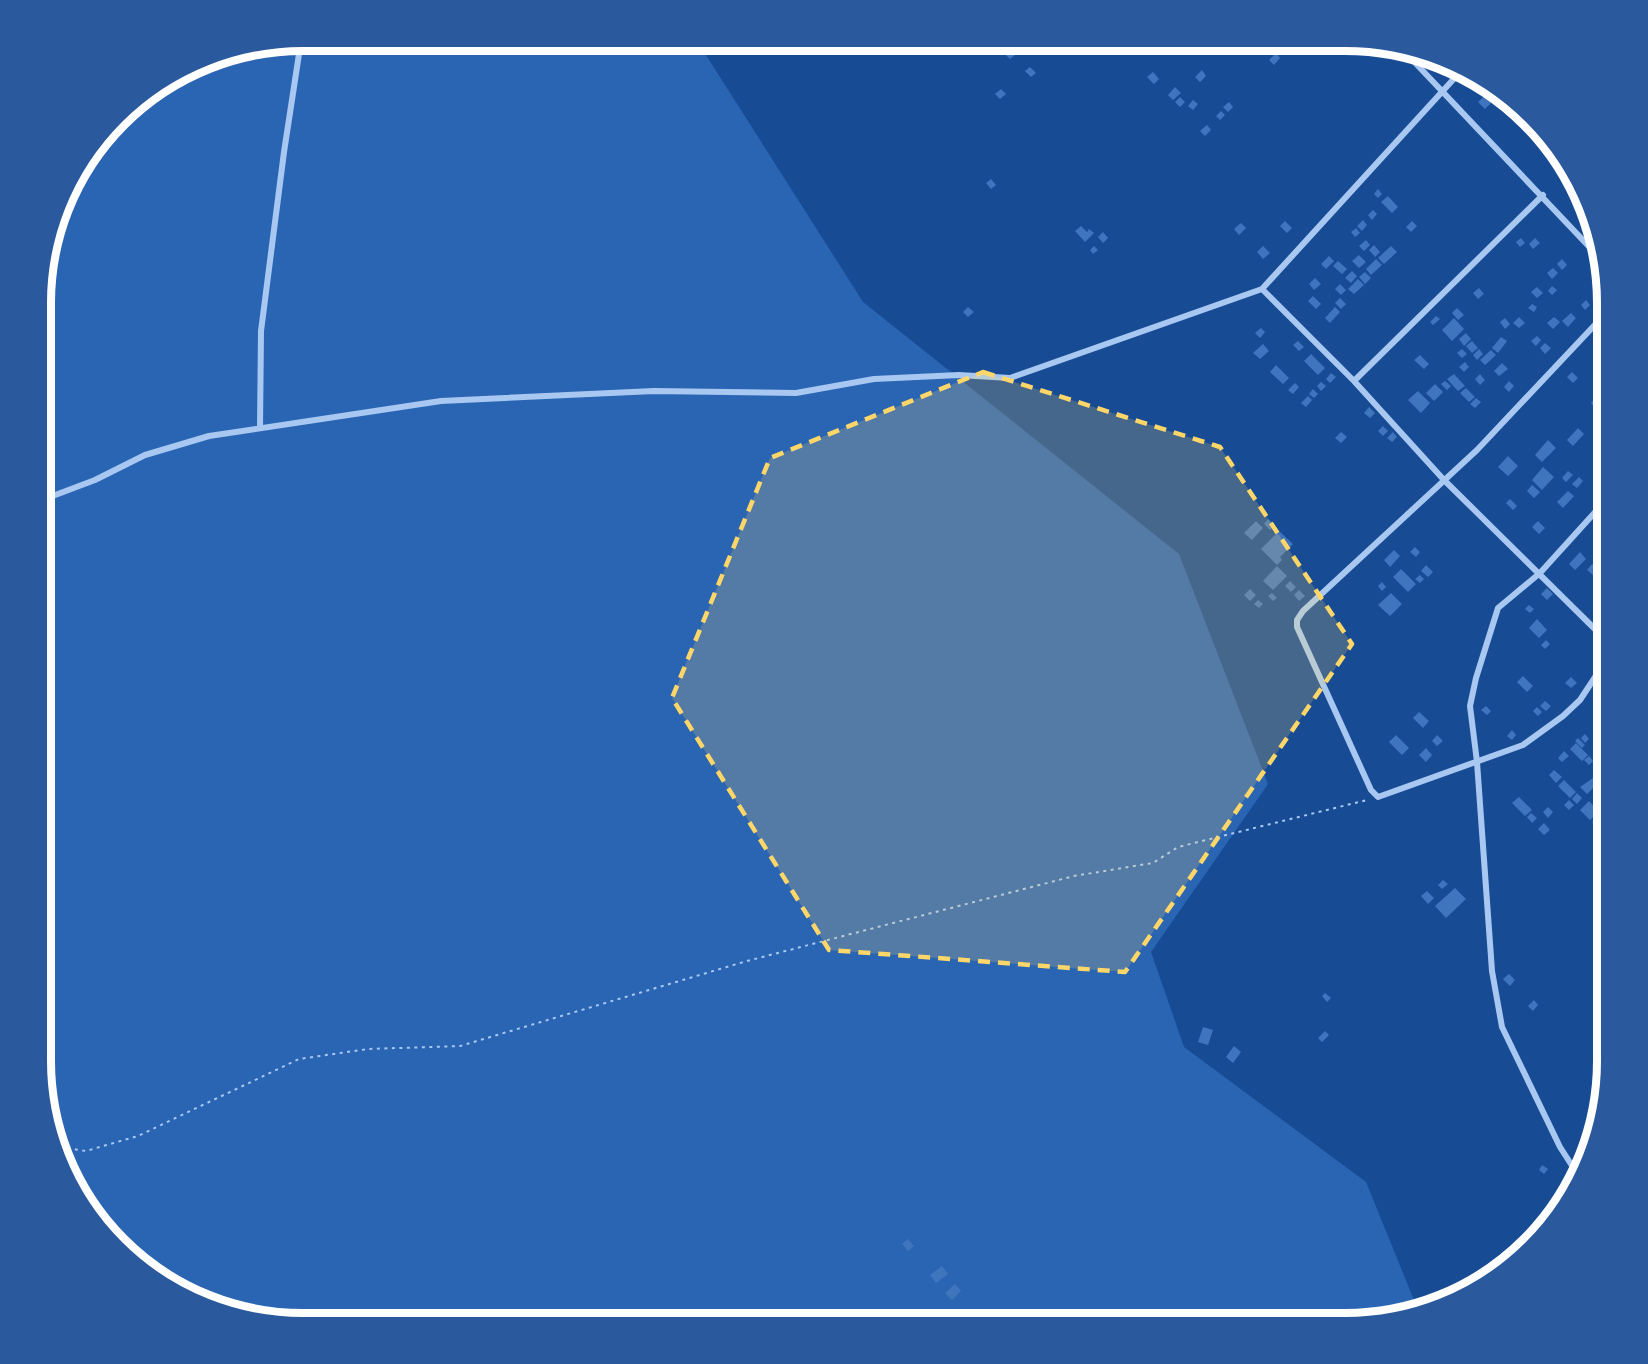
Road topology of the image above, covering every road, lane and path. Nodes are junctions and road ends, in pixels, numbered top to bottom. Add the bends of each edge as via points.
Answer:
1 (299, 51) edge
2 (1414, 61) edge
3 (1455, 77) edge
4 (1442, 90) junction
5 (1543, 195) junction
6 (1590, 248) edge
7 (1262, 289) junction
8 (1597, 324) edge
9 (1354, 381) junction
10 (260, 428) junction
11 (1444, 480) junction
12 (51, 497) edge
13 (1597, 510) edge
14 (1540, 573) junction
15 (1597, 630) edge
16 (1597, 674) edge
17 (1477, 762) junction
18 (1378, 797) junction
19 (67, 1149) edge
20 (1573, 1168) edge

1 - 10 street via 261,331
2 - 4 street
3 - 4 street
4 - 5 street
4 - 7 street
5 - 6 street
5 - 9 street
7 - 9 street
7 - 10 street via 1010,378 959,375 874,379 796,393 654,391 441,400
8 - 11 street via 1478,450
9 - 11 street
10 - 12 street via 209,436 145,455
11 - 14 street
11 - 18 street via 1297,620 1371,790
13 - 14 street
14 - 15 street
14 - 17 street via 1498,608 1470,706
16 - 17 street via 1580,700 1563,716 1523,745
17 - 18 street
17 - 20 street via 1490,950 1502,1027
18 - 19 path via 1178,847 1153,863 1074,876 747,961 460,1046 368,1049 299,1059 138,1136 86,1151

